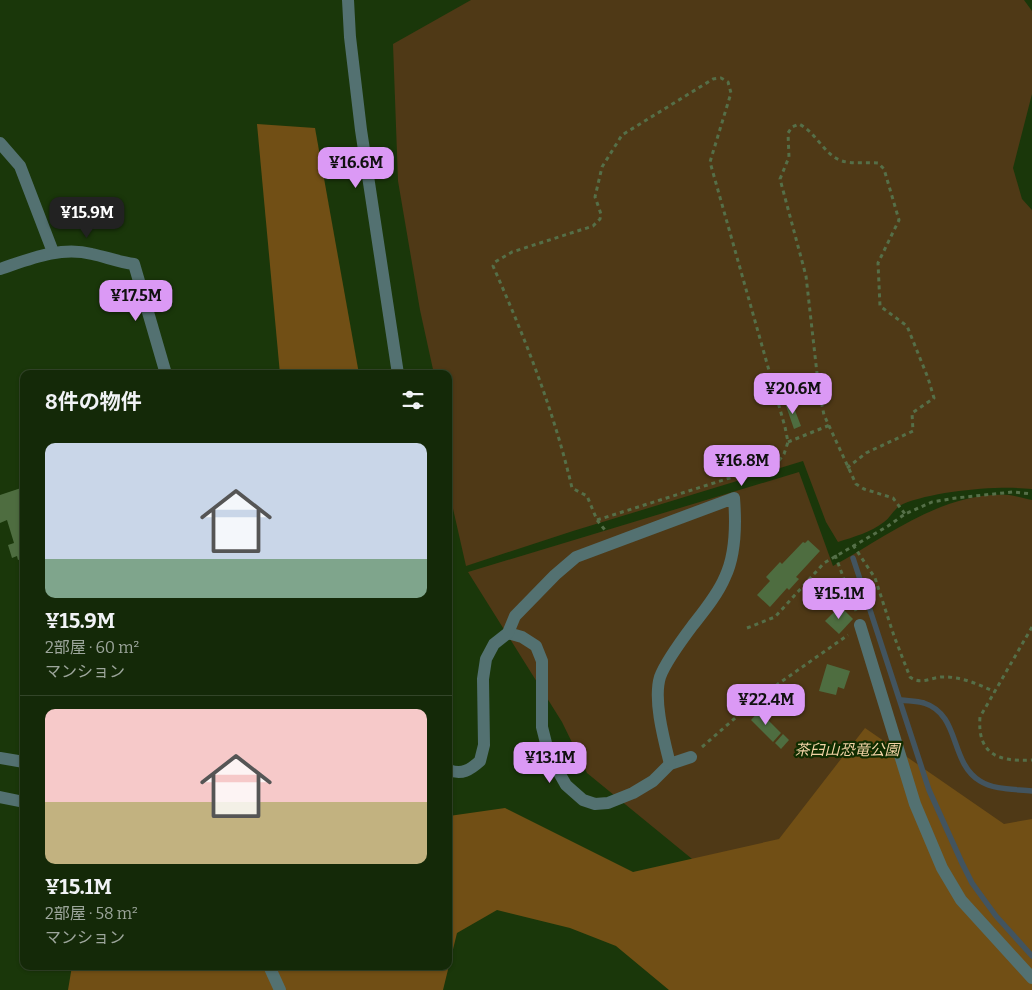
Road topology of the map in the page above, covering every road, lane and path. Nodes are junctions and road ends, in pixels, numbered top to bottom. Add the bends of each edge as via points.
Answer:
1 (348, 0) edge
2 (0, 143) edge
3 (53, 252) junction
4 (0, 269) edge
5 (165, 370) edge
6 (397, 370) edge
7 (830, 425) junction
8 (788, 442) junction
9 (847, 468) junction
10 (1032, 494) edge
11 (905, 514) junction
12 (597, 520) junction
13 (614, 542) junction
14 (854, 545) junction
15 (835, 555) junction
16 (860, 626) junction
17 (1032, 627) edge
18 (747, 628) dead end
19 (508, 633) junction
20 (995, 692) junction
21 (691, 757) joint
22 (0, 758) edge
23 (1032, 760) edge
24 (20, 761) edge
25 (670, 764) junction
26 (452, 771) edge
27 (0, 797) edge
28 (20, 801) edge
29 (272, 970) edge
30 (1032, 978) edge
31 (280, 990) edge

1 - 6 street via 361,130
2 - 3 street via 20,166
3 - 4 street
3 - 5 street via 91,254 134,264
7 - 8 path
7 - 9 path
7 - 9 path via 824,415 819,391 806,276 780,179 789,157 788,133 799,124 808,128 832,156 878,163 884,169 899,220 878,263 880,306 908,326 934,398 912,412 913,431 866,453
8 - 12 path via 784,454 776,462
8 - 12 path via 710,162 731,93 728,82 722,78 713,79 622,135 602,167 595,197 601,214 593,226 512,252 494,262 560,436 572,488 587,496
9 - 11 path via 856,484 893,498
10 - 11 path via 1013,492 956,498 932,502
11 - 14 path
12 - 13 path
13 - 19 street via 576,557 555,575 515,616
13 - 25 street via 734,498 736,520 726,577 660,676 660,708
14 - 15 path
14 - 20 path via 876,578 910,677 919,681 958,678
15 - 16 path
15 - 18 path via 775,616
16 - 21 path via 758,698
16 - 30 street via 915,804 942,868 961,900
17 - 20 path
19 - 25 street via 536,646 542,661 542,726 549,755 566,785 583,800 594,804 633,793 653,781
19 - 26 street via 494,644 486,659 482,679 484,745 480,761 469,770
20 - 23 path via 980,717 979,730 984,744 990,752 1003,759
21 - 25 street
22 - 24 street
27 - 28 street
29 - 31 street

